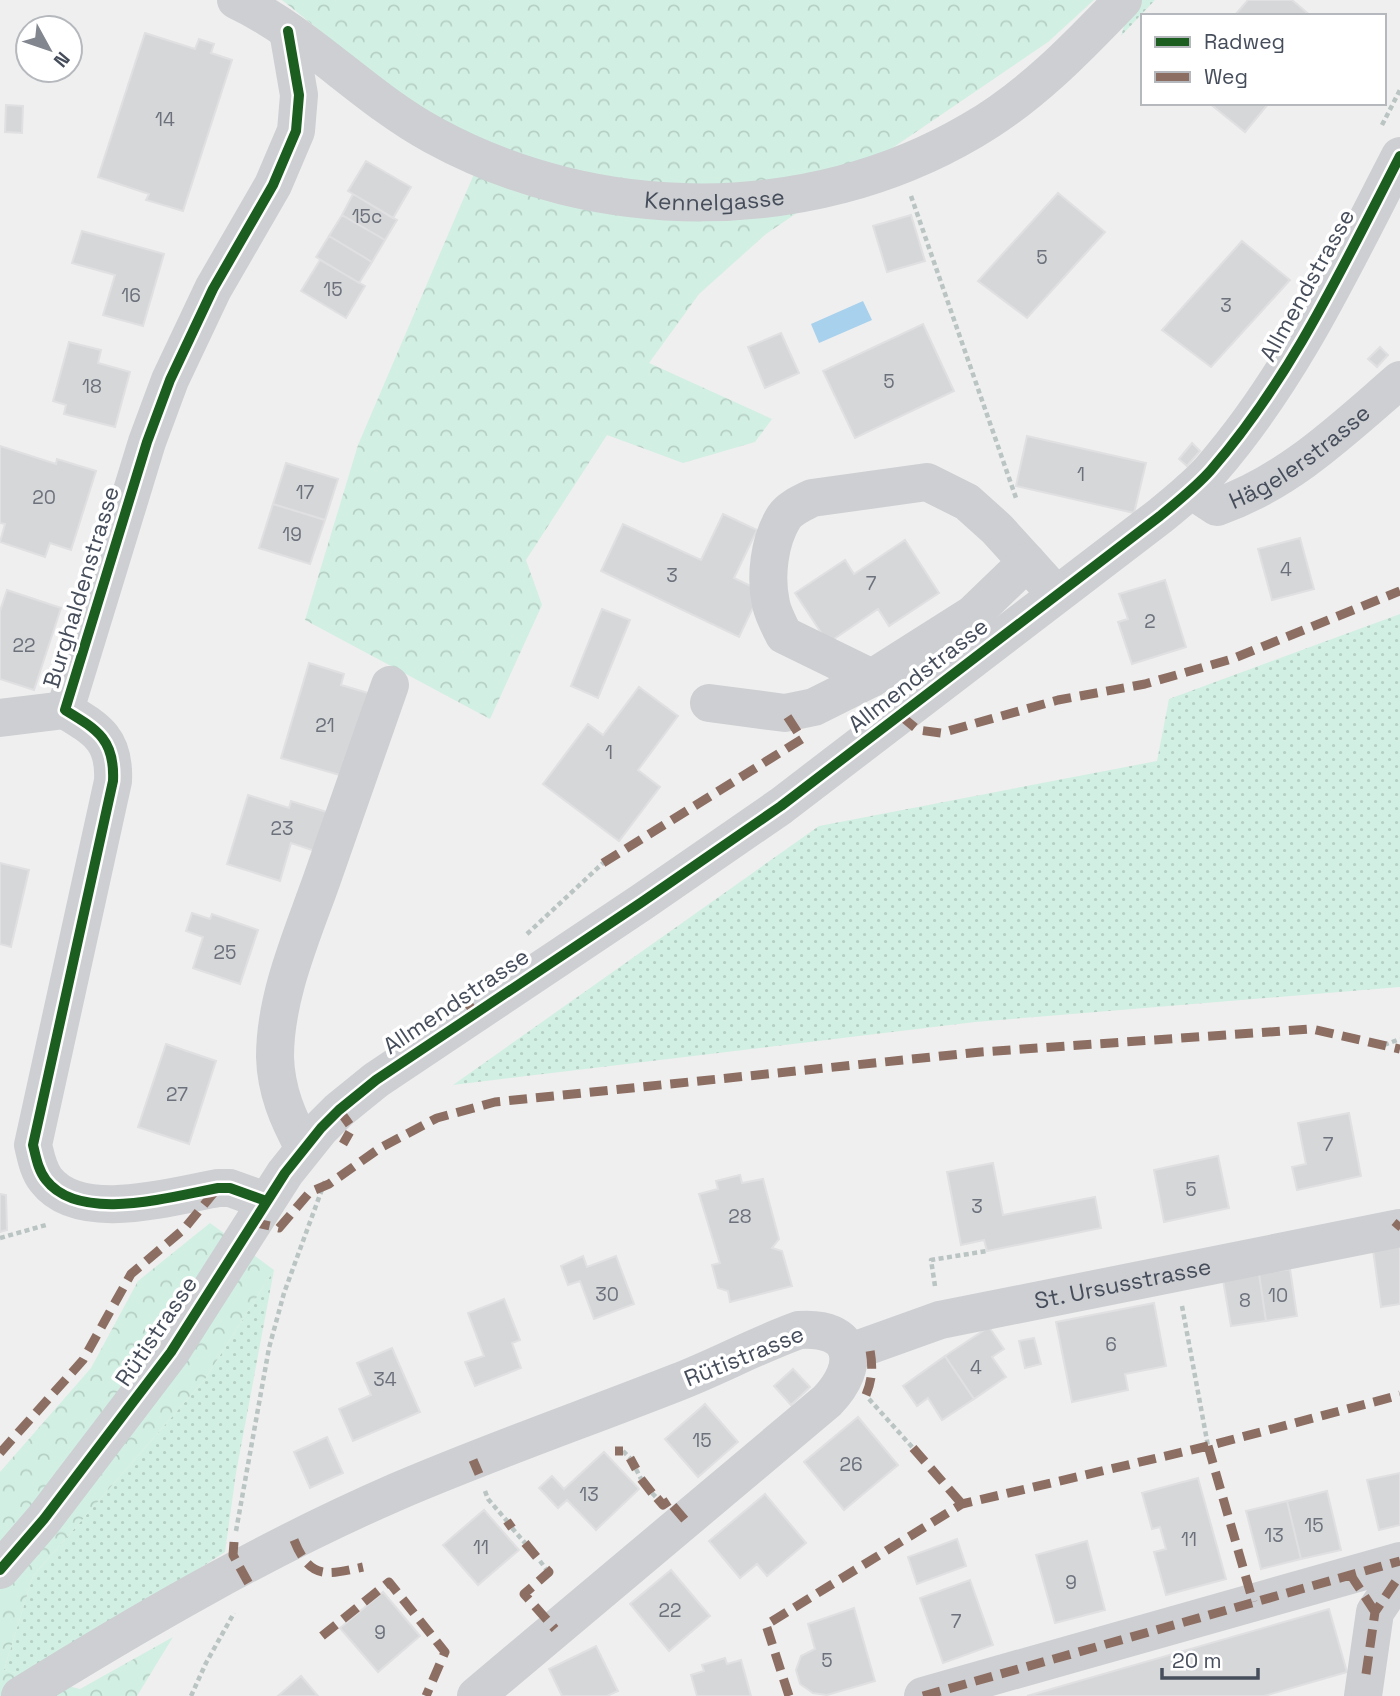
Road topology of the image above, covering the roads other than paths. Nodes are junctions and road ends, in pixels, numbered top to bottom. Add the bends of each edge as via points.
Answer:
1 (236, 0) edge
2 (1123, 0) edge
3 (288, 31) junction
4 (1400, 156) edge
5 (1400, 380) edge
6 (1191, 490) junction
7 (1027, 562) junction
8 (1056, 594) junction
9 (872, 678) junction
10 (390, 685) dead end
11 (709, 703) dead end
12 (65, 710) junction
13 (0, 718) edge
14 (339, 1110) joint
15 (304, 1148) junction
16 (266, 1201) junction
17 (1400, 1227) edge
18 (848, 1353) junction
19 (1400, 1561) edge
20 (0, 1570) edge
21 (1350, 1574) junction
22 (1400, 1576) edge
23 (1375, 1612) junction
24 (20, 1696) edge
25 (476, 1696) edge
26 (923, 1696) edge
27 (1363, 1696) edge

1 - 3 street
2 - 3 street, Kennelgasse via 1060,63 997,115 938,150 839,186 709,203 638,200 561,186 475,157 384,104
3 - 12 street, Burghaldenstrasse via 299,95 296,131 273,185 213,289 170,380
4 - 6 street, Allmendstrasse via 1311,328 1233,443
5 - 6 street, Hägelerstrasse via 1304,462 1255,491 1217,507
6 - 8 street, Allmendstrasse
7 - 8 street
7 - 9 street via 973,614
7 - 9 street via 998,528 967,502 927,482 812,498 798,504 785,516 768,568 771,604 784,635
8 - 14 street, Allmendstrasse via 780,806 396,1066
9 - 11 street via 814,707 785,713
10 - 15 street via 309,915 280,1013 277,1078 286,1115
12 - 13 street
12 - 16 street, Burghaldenstrasse via 108,745 113,781 33,1145 37,1162 55,1190 83,1202 144,1203 218,1188
14 - 15 street, Rütistrasse
15 - 16 street, Rütistrasse
16 - 20 street, Rütistrasse via 171,1352
17 - 18 street, St. Ursusstrasse via 940,1320
18 - 24 street, Rütistrasse via 838,1337 827,1331 799,1330 677,1382 507,1445 394,1493 240,1568 121,1633
18 - 25 street via 844,1381 827,1401
19 - 21 street
21 - 23 street
21 - 26 street
22 - 23 street
23 - 27 street

